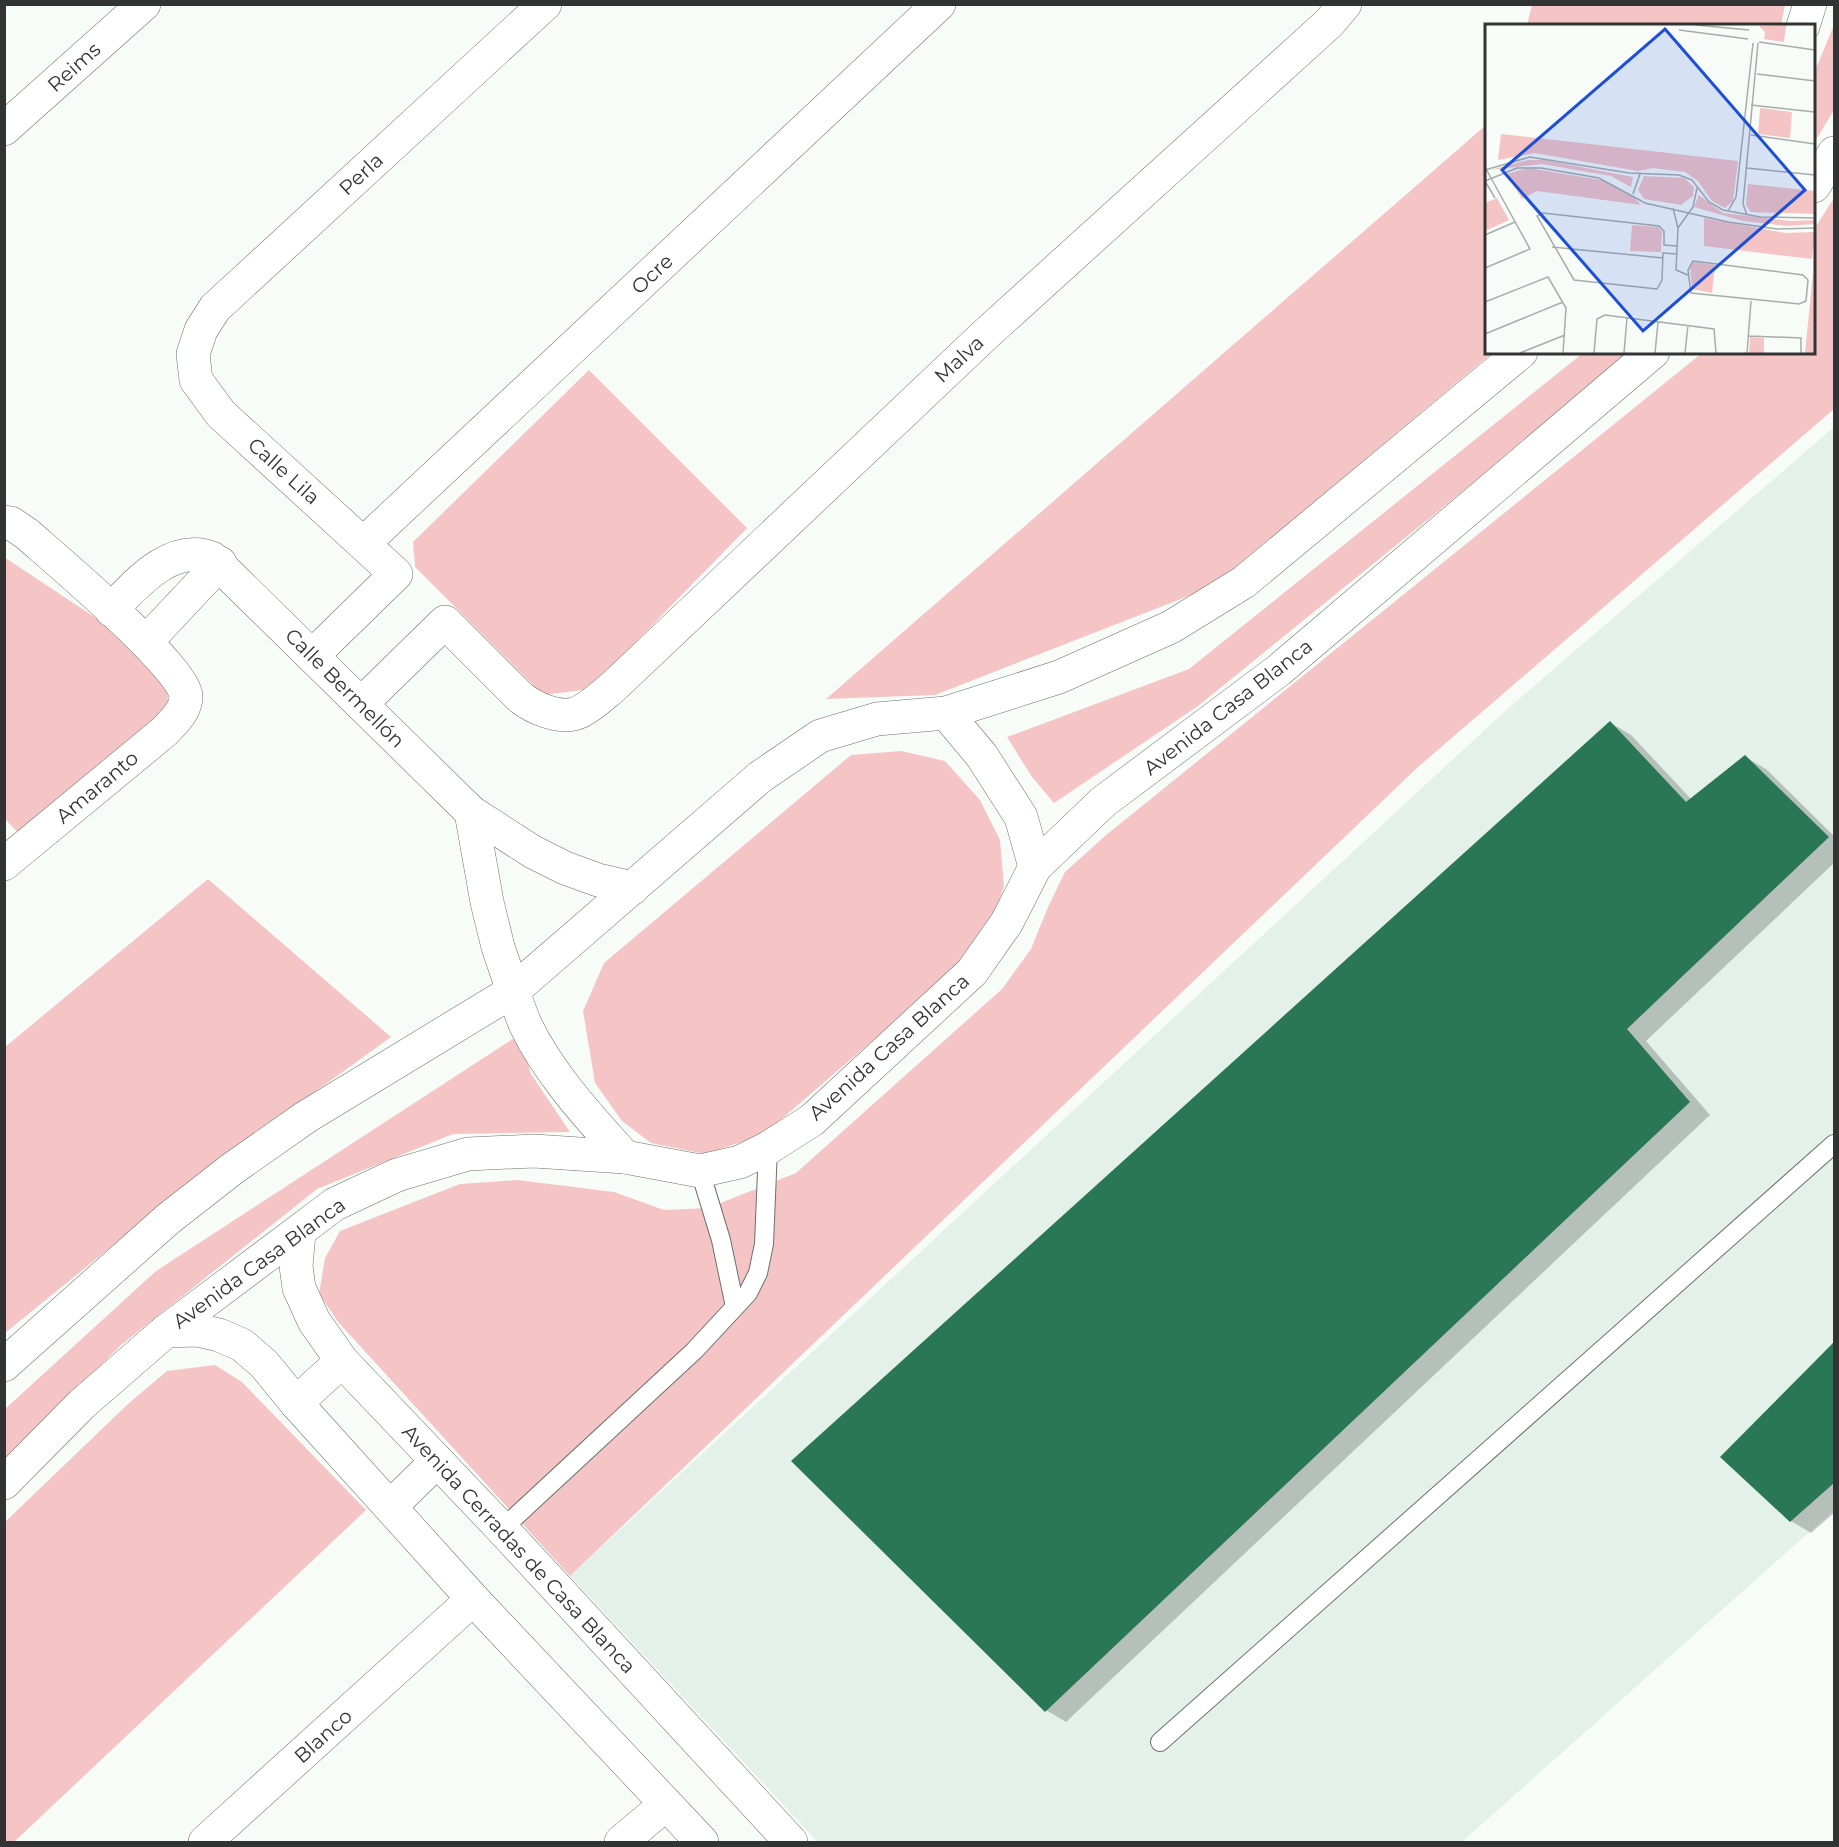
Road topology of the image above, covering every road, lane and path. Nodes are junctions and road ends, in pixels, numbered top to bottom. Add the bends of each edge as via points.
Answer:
1 (144, 4) edge
2 (544, 4) edge
3 (939, 4) edge
4 (1345, 4) edge
5 (1810, 4) edge
6 (1804, 24) edge
7 (4, 129) edge
8 (1834, 153) edge
9 (1815, 184) edge
10 (193, 354) joint
11 (1519, 354) edge
12 (1651, 354) edge
13 (4, 522) edge
14 (364, 543) junction
15 (220, 563) junction
16 (111, 610) junction
17 (146, 642) junction
18 (313, 656) junction
19 (361, 704) junction
20 (946, 713) junction
21 (471, 812) junction
22 (4, 864) edge
23 (1035, 867) junction
24 (633, 888) junction
25 (513, 991) junction
26 (1834, 1144) edge
27 (768, 1148) junction
28 (625, 1157) junction
29 (700, 1171) junction
30 (298, 1233) junction
31 (735, 1307) junction
32 (166, 1331) junction
33 (342, 1361) junction
34 (4, 1365) edge
35 (296, 1403) junction
36 (437, 1461) junction
37 (4, 1483) edge
38 (391, 1506) junction
39 (502, 1529) junction
40 (473, 1599) junction
41 (1160, 1742) dead end
42 (665, 1804) junction
43 (627, 1837) edge
44 (205, 1842) edge
45 (702, 1842) edge
46 (789, 1842) edge

1 - 7 street, Reims
2 - 10 street, Perla via 215,308 201,330
3 - 14 street, Ocre
4 - 19 street, Malva via 1329,23 987,333 613,687 574,714 547,712 521,698 445,622
5 - 6 street
8 - 9 street
10 - 14 street, Calle Lila via 196,380 221,414
11 - 20 street via 1244,582 1171,627 1059,677
12 - 23 street, Avenida Casa Blanca via 1279,670 1103,802
13 - 16 street via 27,534
14 - 18 street, Calle Lila via 396,574
15 - 16 street, Calle Bermellón via 203,554 178,557 149,573
15 - 17 street
15 - 18 street, Calle Bermellón
16 - 17 street
17 - 22 street, Amaranto via 172,669 186,695 177,719
18 - 19 street, Calle Bermellón
19 - 21 street, Calle Bermellón
20 - 23 street via 982,756 1021,817
20 - 24 street via 877,719 820,736 760,777
21 - 24 street, Calle Bermellón via 565,868
21 - 25 street via 487,902
23 - 27 street, Avenida Casa Blanca via 1007,922 972,972 812,1120
24 - 25 street
25 - 28 street via 526,1026 556,1075
25 - 34 street via 306,1117 232,1169 168,1219
26 - 41 lane
27 - 29 street, Avenida Casa Blanca via 740,1162
27 - 31 lane via 764,1244 758,1273
28 - 29 street, Avenida Casa Blanca
28 - 30 street, Avenida Casa Blanca via 534,1151 468,1154 397,1175 335,1204
29 - 31 lane via 721,1240
30 - 32 street, Avenida Casa Blanca
30 - 33 street, Avenida Cerradas de Casa Blanca via 299,1288 314,1321
31 - 39 lane via 694,1351
32 - 35 street via 197,1330 242,1346 264,1364
32 - 37 street, Avenida Casa Blanca via 82,1404
33 - 35 street
33 - 36 street, Avenida Cerradas de Casa Blanca
35 - 38 street
36 - 38 street
36 - 39 street, Avenida Cerradas de Casa Blanca
38 - 40 street
39 - 46 street, Avenida Cerradas de Casa Blanca
40 - 42 street
40 - 44 street, Blanco
42 - 43 street
42 - 45 street

